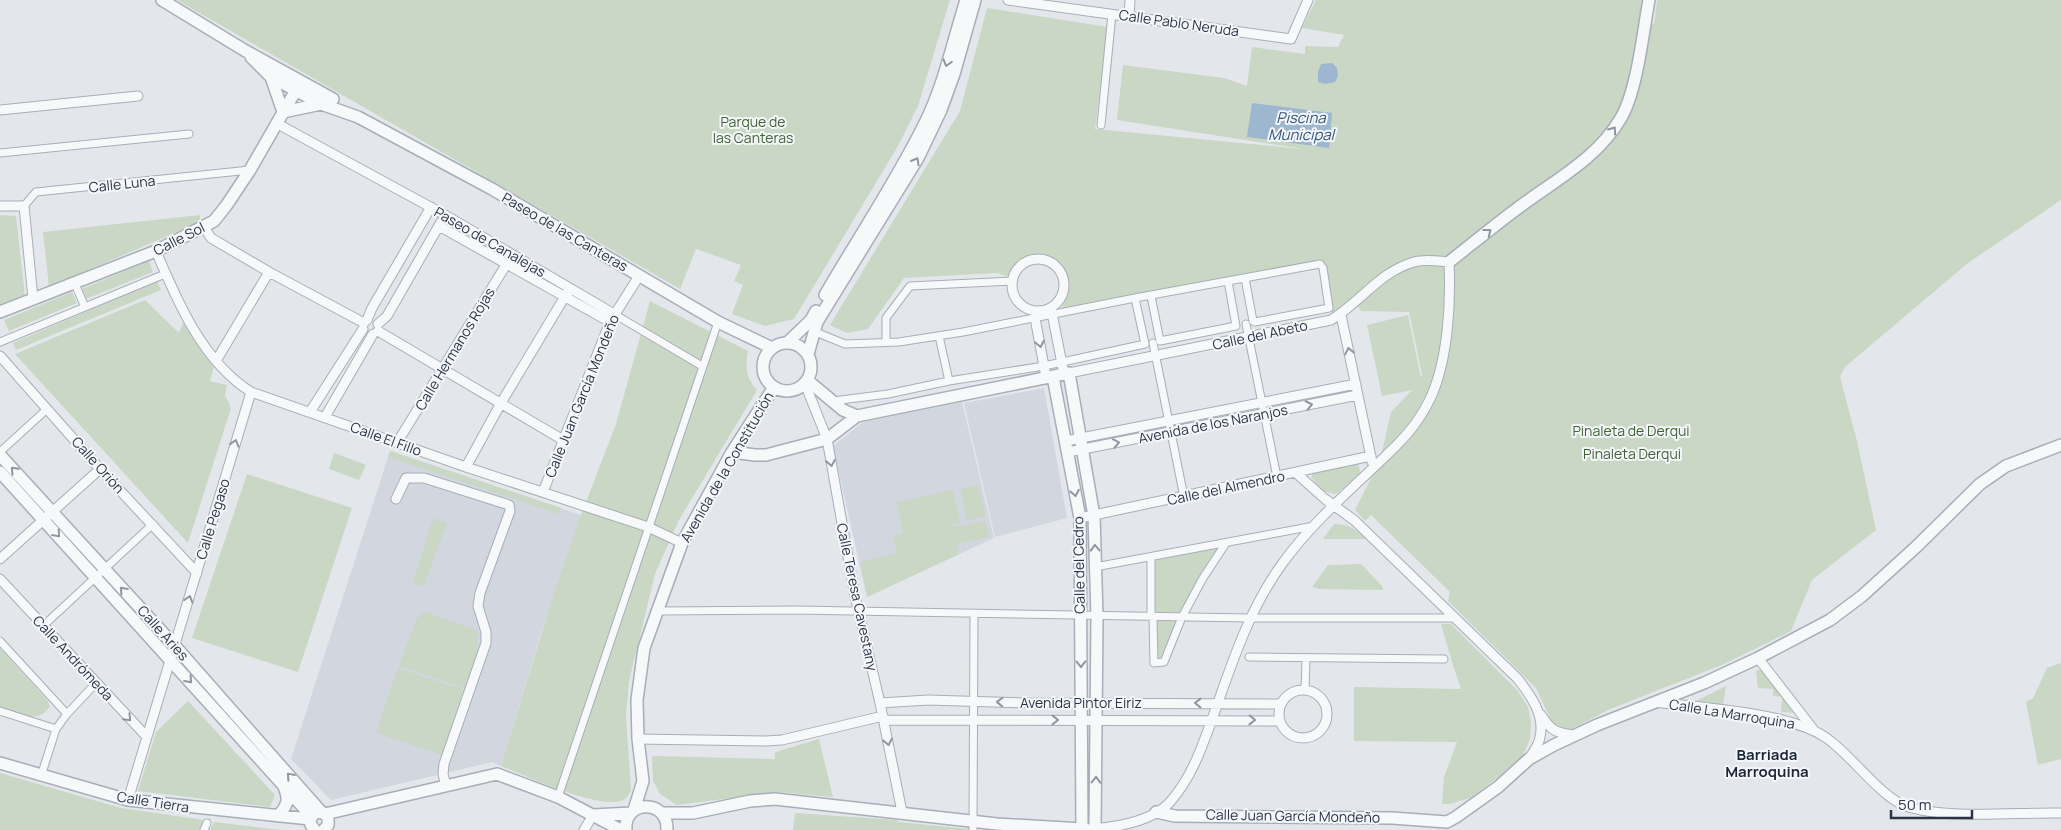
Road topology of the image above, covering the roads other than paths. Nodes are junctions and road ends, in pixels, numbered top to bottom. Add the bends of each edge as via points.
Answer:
1 (162, 0) edge
2 (966, 0) edge
3 (975, 0) edge
4 (1008, 0) edge
5 (1130, 0) edge
6 (1308, 0) edge
7 (1649, 0) edge
8 (1112, 14) junction
9 (1129, 16) junction
10 (244, 50) junction
11 (275, 65) junction
12 (272, 77) junction
13 (296, 90) junction
14 (138, 96) dead end
15 (333, 99) junction
16 (321, 104) junction
17 (0, 110) edge
18 (283, 112) junction
19 (358, 117) junction
20 (276, 122) junction
21 (1101, 125) dead end
22 (189, 134) dead end
23 (0, 153) edge
24 (250, 170) junction
25 (0, 206) edge
26 (24, 206) junction
27 (432, 207) junction
28 (445, 215) junction
29 (423, 221) junction
30 (204, 227) junction
31 (438, 227) junction
32 (156, 251) junction
33 (512, 255) junction
34 (1449, 262) junction
35 (506, 264) junction
36 (270, 272) junction
37 (166, 274) junction
38 (639, 276) junction
39 (1244, 278) junction
40 (1013, 281) junction
41 (1228, 281) junction
42 (75, 284) junction
43 (570, 288) junction
44 (1151, 296) junction
45 (564, 297) junction
46 (1135, 298) junction
47 (33, 299) junction
48 (85, 307) junction
49 (1051, 311) junction
50 (0, 312) edge
51 (1036, 314) junction
52 (1341, 315) junction
53 (612, 318) junction
54 (718, 322) junction
55 (1255, 322) junction
56 (365, 324) junction
57 (1246, 324) junction
58 (1236, 326) junction
59 (376, 330) junction
60 (813, 330) junction
61 (939, 336) junction
62 (1249, 337) junction
63 (0, 342) edge
64 (886, 342) junction
65 (1157, 342) junction
66 (787, 343) junction
67 (1145, 344) junction
68 (772, 348) junction
69 (808, 354) junction
70 (0, 356) edge
71 (1155, 357) junction
72 (216, 360) junction
73 (1061, 362) junction
74 (702, 366) junction
75 (443, 369) junction
76 (1055, 374) junction
77 (949, 381) junction
78 (806, 382) junction
79 (1356, 384) junction
80 (774, 387) junction
81 (250, 392) junction
82 (1358, 394) junction
83 (501, 402) junction
84 (833, 402) junction
85 (1262, 403) junction
86 (47, 410) junction
87 (310, 412) junction
88 (1264, 414) junction
89 (857, 416) junction
90 (326, 417) junction
91 (1167, 421) junction
92 (1170, 432) junction
93 (827, 439) junction
94 (563, 440) junction
95 (397, 443) junction
96 (1081, 444) junction
97 (2061, 445) edge
98 (1067, 447) junction
99 (732, 452) junction
100 (0, 454) edge
101 (1371, 456) junction
102 (466, 468) junction
103 (1373, 468) junction
104 (100, 469) junction
105 (0, 472) edge
106 (1296, 473) junction
107 (1277, 477) junction
108 (543, 492) junction
109 (1184, 497) junction
110 (396, 499) dead end
111 (1334, 506) junction
112 (53, 512) junction
113 (1094, 516) junction
114 (1080, 518) junction
115 (44, 520) junction
116 (153, 524) junction
117 (1314, 526) junction
118 (648, 527) junction
119 (682, 543) junction
120 (1226, 543) junction
121 (1151, 557) junction
122 (0, 559) edge
123 (1095, 567) junction
124 (104, 569) junction
125 (197, 573) junction
126 (95, 577) junction
127 (0, 579) edge
128 (658, 611) junction
129 (858, 612) junction
130 (974, 614) junction
131 (1080, 616) junction
132 (1182, 616) junction
133 (1097, 617) junction
134 (1152, 617) junction
135 (1249, 618) junction
136 (1455, 618) junction
137 (42, 626) junction
138 (0, 641) edge
139 (175, 646) junction
140 (1249, 657) dead end
141 (170, 658) junction
142 (1306, 658) junction
143 (1444, 658) dead end
144 (1758, 658) junction
145 (96, 683) junction
146 (1305, 690) junction
147 (974, 702) junction
148 (1654, 702) junction
149 (880, 703) junction
150 (1082, 703) junction
151 (1218, 703) junction
152 (1097, 704) junction
153 (1281, 704) junction
154 (0, 712) edge
155 (1539, 712) junction
156 (67, 714) junction
157 (883, 718) junction
158 (1212, 719) junction
159 (974, 720) junction
160 (1082, 720) junction
161 (1097, 721) junction
162 (1280, 721) junction
163 (1552, 728) junction
164 (56, 729) junction
165 (1815, 731) junction
166 (1577, 735) junction
167 (147, 737) junction
168 (638, 739) junction
169 (1540, 739) junction
170 (1554, 745) junction
171 (1529, 760) junction
172 (0, 763) edge
173 (41, 776) junction
174 (643, 781) junction
175 (282, 783) junction
176 (446, 786) junction
177 (558, 797) junction
178 (128, 800) junction
179 (657, 810) junction
180 (633, 811) junction
181 (902, 812) junction
182 (1156, 812) junction
183 (693, 813) junction
184 (2061, 813) edge
185 (593, 815) junction
186 (278, 816) junction
187 (317, 819) edge
188 (973, 825) edge
189 (667, 829) edge
190 (324, 830) edge
191 (584, 830) edge
192 (621, 830) edge
193 (626, 830) edge
194 (1082, 830) edge
195 (1096, 830) edge

1 - 10 street
2 -> 66 street via 926,122 815,314
60 -> 3 street via 918,158 954,74
4 - 8 street, Calle Pablo Neruda
5 - 9 street
6 - 9 street, Calle Pablo Neruda via 1291,39
34 -> 7 street via 1519,207 1576,168 1603,144 1622,117 1632,88
8 - 9 street, Calle Pablo Neruda
8 - 21 street
10 - 11 street
10 - 12 street
11 - 13 street
11 - 15 street
12 - 13 street
12 - 18 street
13 - 15 street via 308,90
13 - 16 street
13 - 18 street, Calle Sol
14 - 17 street
15 - 19 street
16 - 18 street
16 - 19 street
18 - 20 street, Calle Sol
19 - 38 street, Paseo de las Canteras
20 - 24 street, Calle Sol
20 - 27 street, Paseo de Canalejas
22 - 23 street
24 - 26 street, Calle Luna via 36,192
24 - 30 street, Calle Sol via 218,216
25 - 26 street
26 - 47 street
27 - 28 street, Paseo de Canalejas
27 - 29 street
28 - 31 street
28 - 33 street, Paseo de Canalejas
29 - 31 street
29 - 56 street
30 - 32 street, Calle Sol
30 - 36 street via 211,238
31 - 35 street
31 - 59 street
32 - 37 street, Calle El Fillo
32 - 42 street, Calle Sol
33 - 35 street, Calle Hermanos Rojas
33 - 43 street, Paseo de Canalejas
34 - 52 street, Calle del Abeto via 1414,262 1386,274
34 - 103 street via 1450,309 1431,397 1410,433
35 - 45 street
35 - 75 street, Calle Hermanos Rojas
36 - 56 street
36 - 72 street
37 - 48 street, Calle Sol
37 - 72 street, Calle El Fillo via 180,304
38 - 53 street, Calle Juan García Mondeño
38 - 54 street, Paseo de las Canteras
39 - 41 street
39 - 55 street
39 - 55 street via 1320,264 1323,268 1329,308
40 - 49 street via 1019,268 1031,260 1054,264 1063,278 1064,290
40 - 51 street via 1016,299
40 - 64 street via 910,286 886,318
41 - 44 street
41 - 58 street
42 - 47 street, Calle Sol
42 - 48 street
43 - 45 street
43 - 53 street, Paseo de Canalejas
44 - 46 street
44 - 65 street
45 - 53 street
45 - 83 street
46 - 49 street
46 - 67 street
47 - 50 street, Calle Sol
48 - 63 street, Calle Sol
49 - 51 street
49 - 73 street, Calle del Cedro
51 - 61 street
51 -> 76 street, Calle del Cedro
52 - 62 street, Calle del Abeto via 1332,320
79 -> 52 street
53 - 74 street, Paseo de Canalejas
53 - 94 street, Calle Juan García Mondeño
54 - 68 street, Paseo de las Canteras
54 - 74 street
55 - 57 street
56 - 59 street via 366,333
56 - 59 street via 372,319
56 - 87 street
57 - 58 street
57 - 62 street
58 - 65 street
59 - 75 street
59 - 90 street
60 - 64 street via 845,344
60 - 69 street
61 - 64 street
61 - 77 street
62 - 71 street, Calle del Abeto
62 - 85 street
65 - 67 street
65 - 71 street
66 - 68 street
66 - 69 street via 802,348
67 - 73 street
68 - 80 street via 763,368 764,376
69 - 78 street via 811,367
70 - 86 street, Calle Orión
71 - 76 street, Calle del Abeto
71 - 91 street
72 - 81 street, Calle El Fillo
73 - 76 street, Calle del Cedro
73 - 76 street
74 - 118 street
75 - 83 street
75 - 95 street, Calle Hermanos Rojas
76 - 77 street
76 - 89 street, Calle del Abeto
76 - 96 street, Calle del Cedro
76 - 98 street, Calle del Cedro
77 - 84 street
78 - 80 street via 790,391
78 - 84 street
78 - 93 street, Calle Teresa Cavestany
79 - 82 street
79 - 85 street, Avenida de los Naranjos
80 - 99 street, Avenida de la Constitución
81 - 87 street, Calle El Fillo
125 -> 81 street, Calle Pegaso
88 -> 82 street, Avenida de los Naranjos
82 - 101 street
83 - 94 street
83 - 102 street
84 - 89 street
85 - 88 street
85 - 91 street, Avenida de los Naranjos
86 - 100 street
86 - 104 street, Calle Orión
87 - 90 street, Calle El Fillo
88 - 92 street, Avenida de los Naranjos
88 - 107 street
89 - 93 street
90 - 95 street, Calle El Fillo
91 - 92 street
91 - 96 street, Avenida de los Naranjos
96 -> 92 street, Avenida de los Naranjos
92 - 109 street
93 - 99 street via 766,455
93 -> 129 street, Calle Teresa Cavestany
94 - 108 street, Calle Juan García Mondeño
95 - 102 street, Calle El Fillo
96 - 98 street, Avenida de los Naranjos
96 - 113 street, Calle del Cedro
97 - 144 street, Calle Juan García Mondeño via 2006,466 1980,484 1862,596 1830,620
98 -> 114 street, Calle del Cedro
99 - 119 street, Avenida de la Constitución
112 -> 100 street, Calle Aries
101 - 103 street
101 - 106 street, Calle del Almendro
102 - 108 street, Calle El Fillo
103 - 111 street
104 - 112 street
104 - 116 street, Calle Orión
105 - 115 street, Calle Aries
106 - 107 street, Calle del Almendro
106 - 111 street, Calle Juan García Mondeño
107 - 109 street, Calle del Almendro
108 - 118 street, Calle El Fillo
109 - 113 street, Calle del Almendro
110 - 176 street via 406,478 424,478 509,505 510,511 480,594 478,606 486,643 444,764
111 - 117 street
111 - 136 street, Calle Juan García Mondeño via 1354,520
112 - 115 street
112 - 124 street, Calle Aries
113 - 114 street, Calle del Almendro
123 -> 113 street, Calle del Cedro
114 - 131 street, Calle del Cedro
115 - 122 street
115 -> 126 street, Calle Aries
116 - 124 street
116 - 125 street, Calle Orión
117 - 120 street
117 - 135 street via 1282,564
118 - 119 street, Calle El Fillo
118 - 177 street
119 - 128 street, Avenida de la Constitución
120 - 121 street
120 - 132 street
121 - 123 street
121 - 134 street
123 - 133 street, Calle del Cedro
124 - 126 street
139 -> 124 street, Calle Aries
139 -> 125 street, Calle Pegaso
126 - 137 street
126 - 141 street, Calle Aries
127 - 137 street, Calle Andrómeda
128 - 129 street
128 - 168 street, Avenida de la Constitución via 644,648 637,700
129 - 130 street
129 - 149 street, Calle Teresa Cavestany
130 - 131 street
130 - 147 street
131 - 133 street
131 -> 150 street, Calle del Cedro
132 - 134 street
132 - 134 street via 1164,662 1154,663
132 - 135 street
133 - 134 street
133 - 152 street, Calle del Cedro
135 - 136 street
135 - 151 street
136 - 155 street, Calle Juan García Mondeño via 1518,679
137 - 145 street, Calle Andrómeda
138 - 156 street
139 - 141 street, Calle Pegaso
187 -> 139 street, Calle Aries
140 - 142 street
141 - 167 street
141 -> 175 street, Calle Aries
142 - 143 street
142 - 146 street
144 - 148 street, Calle Juan García Mondeño
144 - 165 street
145 - 156 street
145 -> 167 street, Calle Andrómeda
146 - 153 street via 1291,693
146 - 162 street via 1320,697 1324,703 1326,719 1323,726 1318,732 1303,738 1289,733
147 - 149 street, Avenida Pintor Eiriz
150 -> 147 street, Avenida Pintor Eiriz
147 - 159 street
148 - 165 street, Calle La Marroquina via 1783,720
148 - 166 street, Calle Juan García Mondeño
149 - 157 street, Calle Teresa Cavestany
150 - 152 street, Avenida Pintor Eiriz
150 - 160 street, Calle del Cedro
151 -> 152 street, Avenida Pintor Eiriz
151 - 153 street, Avenida Pintor Eiriz
151 - 158 street
152 - 161 street, Calle del Cedro
153 - 162 street
154 - 164 street
155 - 163 street
155 - 169 street, Calle Juan García Mondeño
156 - 164 street
157 - 159 street, Avenida Pintor Eiriz
157 - 168 street, Avenida Pintor Eiriz via 782,740
157 -> 181 street, Calle Teresa Cavestany
158 - 161 street, Avenida Pintor Eiriz
158 -> 162 street, Avenida Pintor Eiriz
158 - 182 street via 1193,770 1168,804
159 -> 160 street, Avenida Pintor Eiriz
159 - 188 street
160 - 161 street, Avenida Pintor Eiriz
160 - 194 street, Calle del Cedro
195 -> 161 street, Calle del Cedro
163 - 166 street via 1558,733
163 - 170 street
164 - 173 street
165 - 184 street, Calle La Marroquina via 1839,747 1902,804 1933,812
166 - 170 street, Calle Juan García Mondeño
167 - 178 street
168 - 174 street, Avenida de la Constitución
169 - 170 street
169 - 171 street, Calle Juan García Mondeño
170 - 171 street, Calle Juan García Mondeño
171 - 182 street, Calle Juan García Mondeño via 1498,787 1447,822 1392,818 1175,816
172 - 173 street, Calle Tierra
173 - 178 street, Calle Tierra
174 - 179 street, Avenida de la Constitución
174 - 180 street, Avenida de la Constitución
175 - 186 street via 288,799
175 - 187 street, Calle Aries
176 - 177 street, Calle Tierra via 497,774
176 - 187 street, Calle Tierra
177 - 185 street, Calle Tierra
178 - 186 street, Calle Tierra
179 - 180 street via 640,807
179 - 183 street
179 - 189 street, Avenida de la Constitución
180 - 185 street
180 - 193 street, Avenida de la Constitución via 627,818
181 - 183 street via 775,799 750,800
181 - 188 street
182 - 195 street via 1122,825
183 - 189 street
185 - 191 street
185 - 192 street, Calle Tierra
186 - 187 street, Calle Tierra
187 - 190 street via 329,822
188 - 194 street
194 - 195 street

